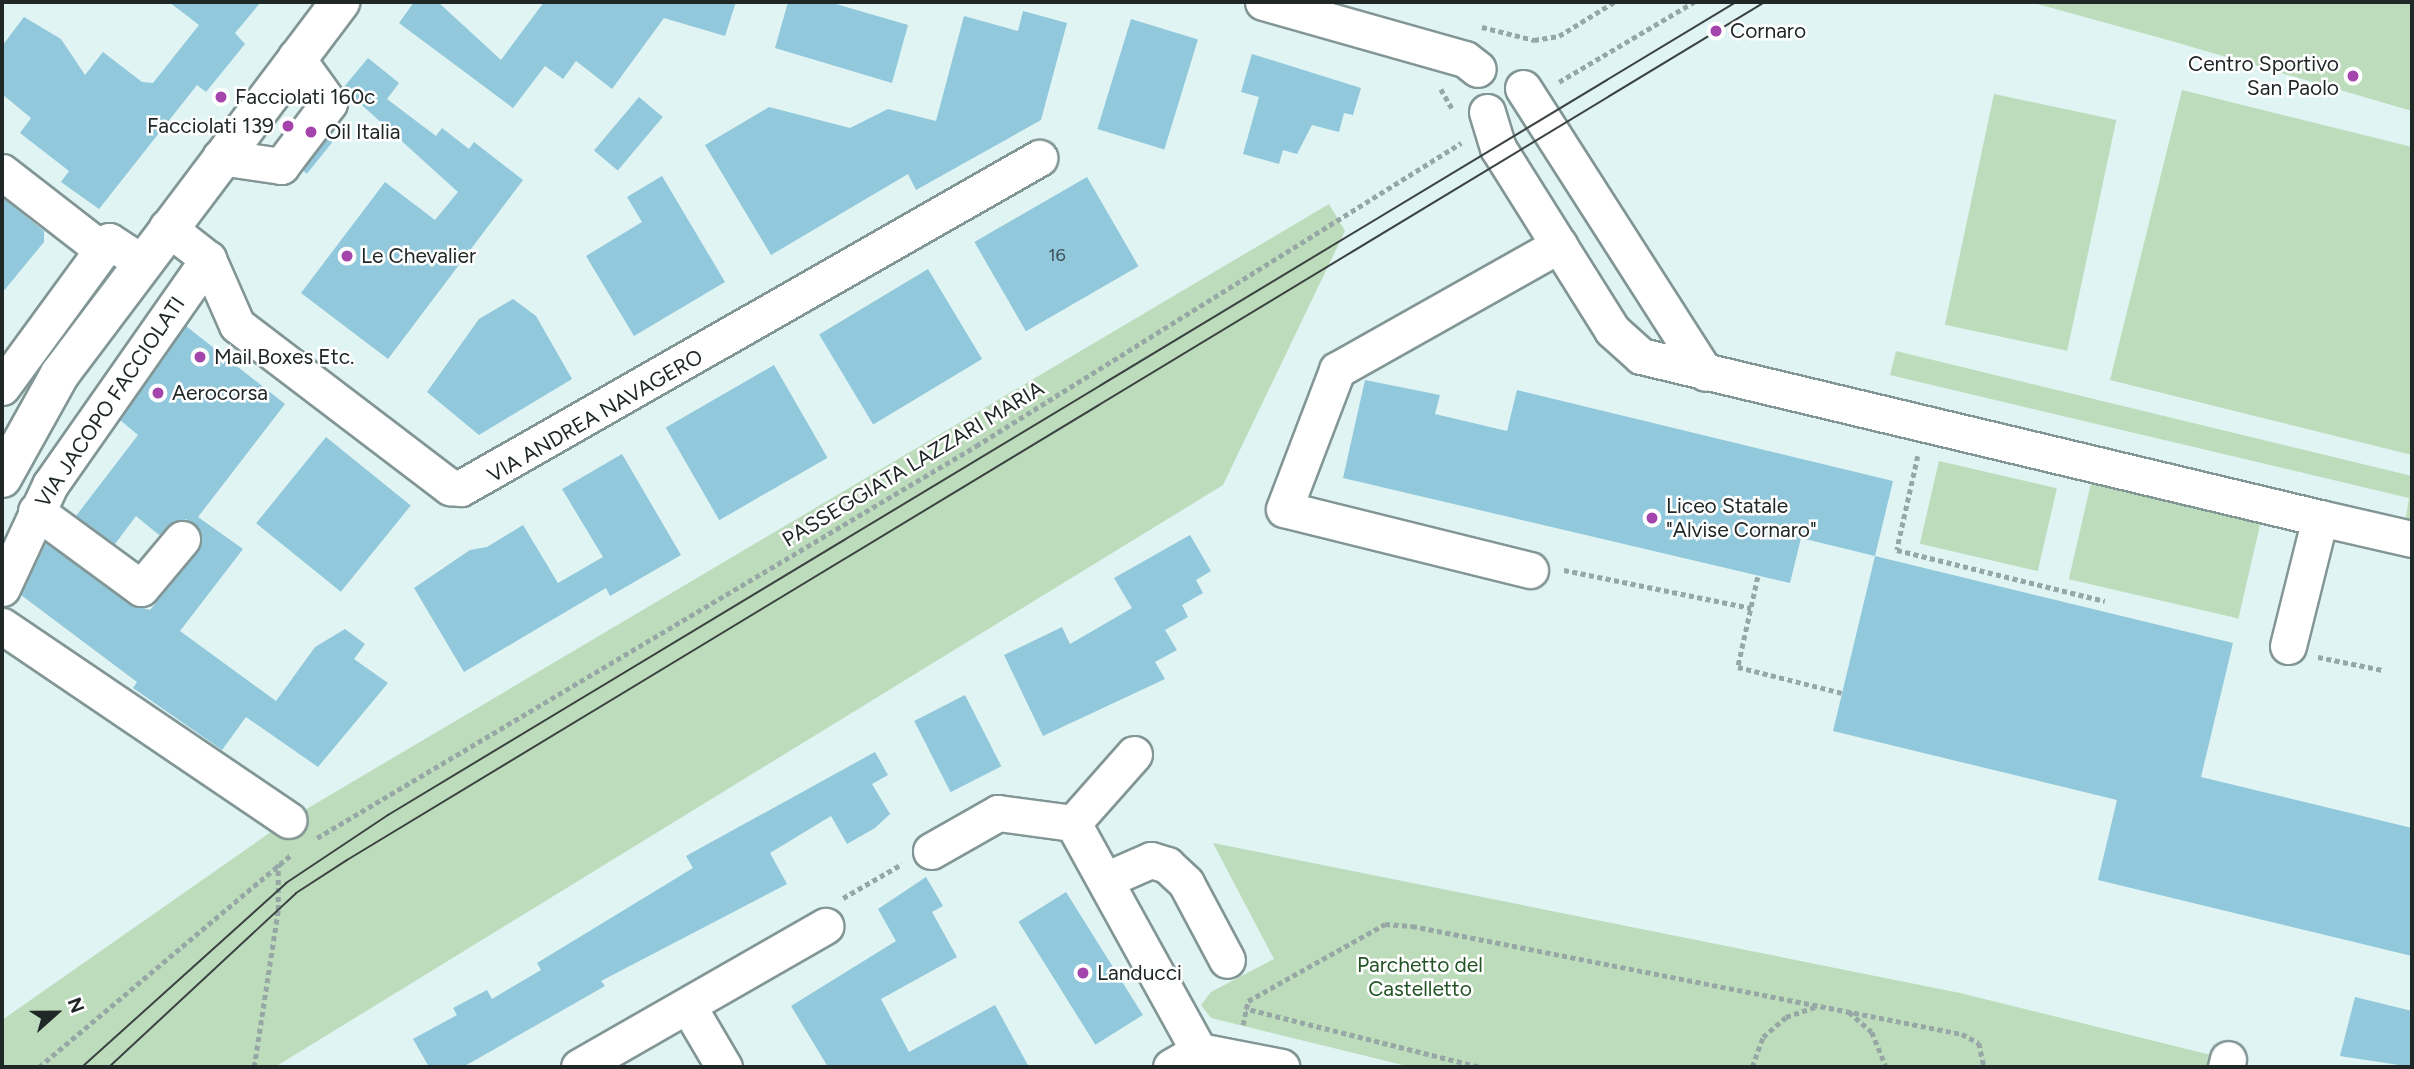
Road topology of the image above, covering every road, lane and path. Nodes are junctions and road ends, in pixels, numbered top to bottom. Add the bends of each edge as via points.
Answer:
1 (340, 2) edge
2 (1263, 2) edge
3 (1614, 2) edge
4 (1693, 2) edge
5 (1473, 24) dead end
6 (296, 57) junction
7 (1478, 69) junction
8 (1581, 71) dead end
9 (1431, 86) dead end
10 (1495, 109) junction
11 (220, 157) junction
12 (1040, 158) dead end
13 (2, 172) edge
14 (167, 227) junction
15 (1559, 245) junction
16 (100, 248) junction
17 (208, 258) junction
18 (141, 261) junction
19 (1691, 371) junction
20 (2, 387) edge
21 (1925, 424) junction
22 (2, 478) edge
23 (36, 511) junction
24 (2320, 517) junction
25 (182, 539) dead end
26 (2412, 539) edge
27 (1530, 570) joint
28 (1758, 577) dead end
29 (2, 588) edge
30 (2105, 601) dead end
31 (1751, 608) junction
32 (2, 626) edge
33 (2299, 651) joint
34 (2383, 670) dead end
35 (1842, 693) dead end
36 (1134, 754) dead end
37 (1073, 823) junction
38 (297, 832) joint
39 (932, 851) joint
40 (1105, 880) junction
41 (825, 926) joint
42 (1227, 960) dead end
43 (688, 1006) junction
44 (1819, 1006) junction
45 (1849, 1012) junction
46 (1185, 1059) edge
47 (39, 1067) edge
48 (254, 1067) edge
49 (579, 1067) edge
50 (724, 1067) edge
51 (1282, 1067) edge
52 (1478, 1067) edge
53 (1752, 1067) edge
54 (1886, 1067) edge
55 (1984, 1067) edge

1 - 6 main road
2 - 7 street via 1465,59
3 - 5 path via 1559,36 1534,40
4 - 8 path
6 - 11 main road
6 - 11 street via 329,103 289,156 281,166
7 - 10 street via 1472,93
7 - 10 street via 1495,61 1512,65
9 - 10 path
10 - 15 street via 1494,141
10 - 19 street
10 - 38 path, PASSEGGIATA LAZZARI MARIA via 1466,140 976,446
11 - 14 main road
12 - 17 street, VIA ANDREA NAVAGERO via 461,488 450,486 237,325
13 - 16 street
14 - 17 street, VIA ANDREA NAVAGERO
14 - 18 main road
15 - 19 street via 1612,330 1641,356
15 - 27 street via 1337,370 1284,509
16 - 18 street via 108,241
16 - 20 street
17 - 23 street, VIA JACOPO FACCIOLATI
18 - 22 main road via 60,374
19 - 21 street
21 - 24 street
21 - 30 path via 1897,550
23 - 25 street via 141,588
23 - 29 street, VIA JACOPO FACCIOLATI
24 - 26 street
24 - 33 street
27 - 31 path via 1583,569
28 - 31 path
31 - 35 path via 1738,667
32 - 38 street
33 - 34 path
36 - 37 street
37 - 39 street via 998,813
37 - 40 street
39 - 41 path via 834,904
40 - 42 street via 1151,860 1167,865 1186,883
40 - 46 street
41 - 43 street
43 - 49 street
43 - 50 street
44 - 45 path
44 - 52 path via 1385,924 1248,1001 1246,1009
44 - 53 path via 1786,1017 1763,1037
45 - 54 path via 1872,1032
45 - 55 path via 1962,1034 1979,1043
46 - 51 street
47 - 48 path via 278,864 278,910

